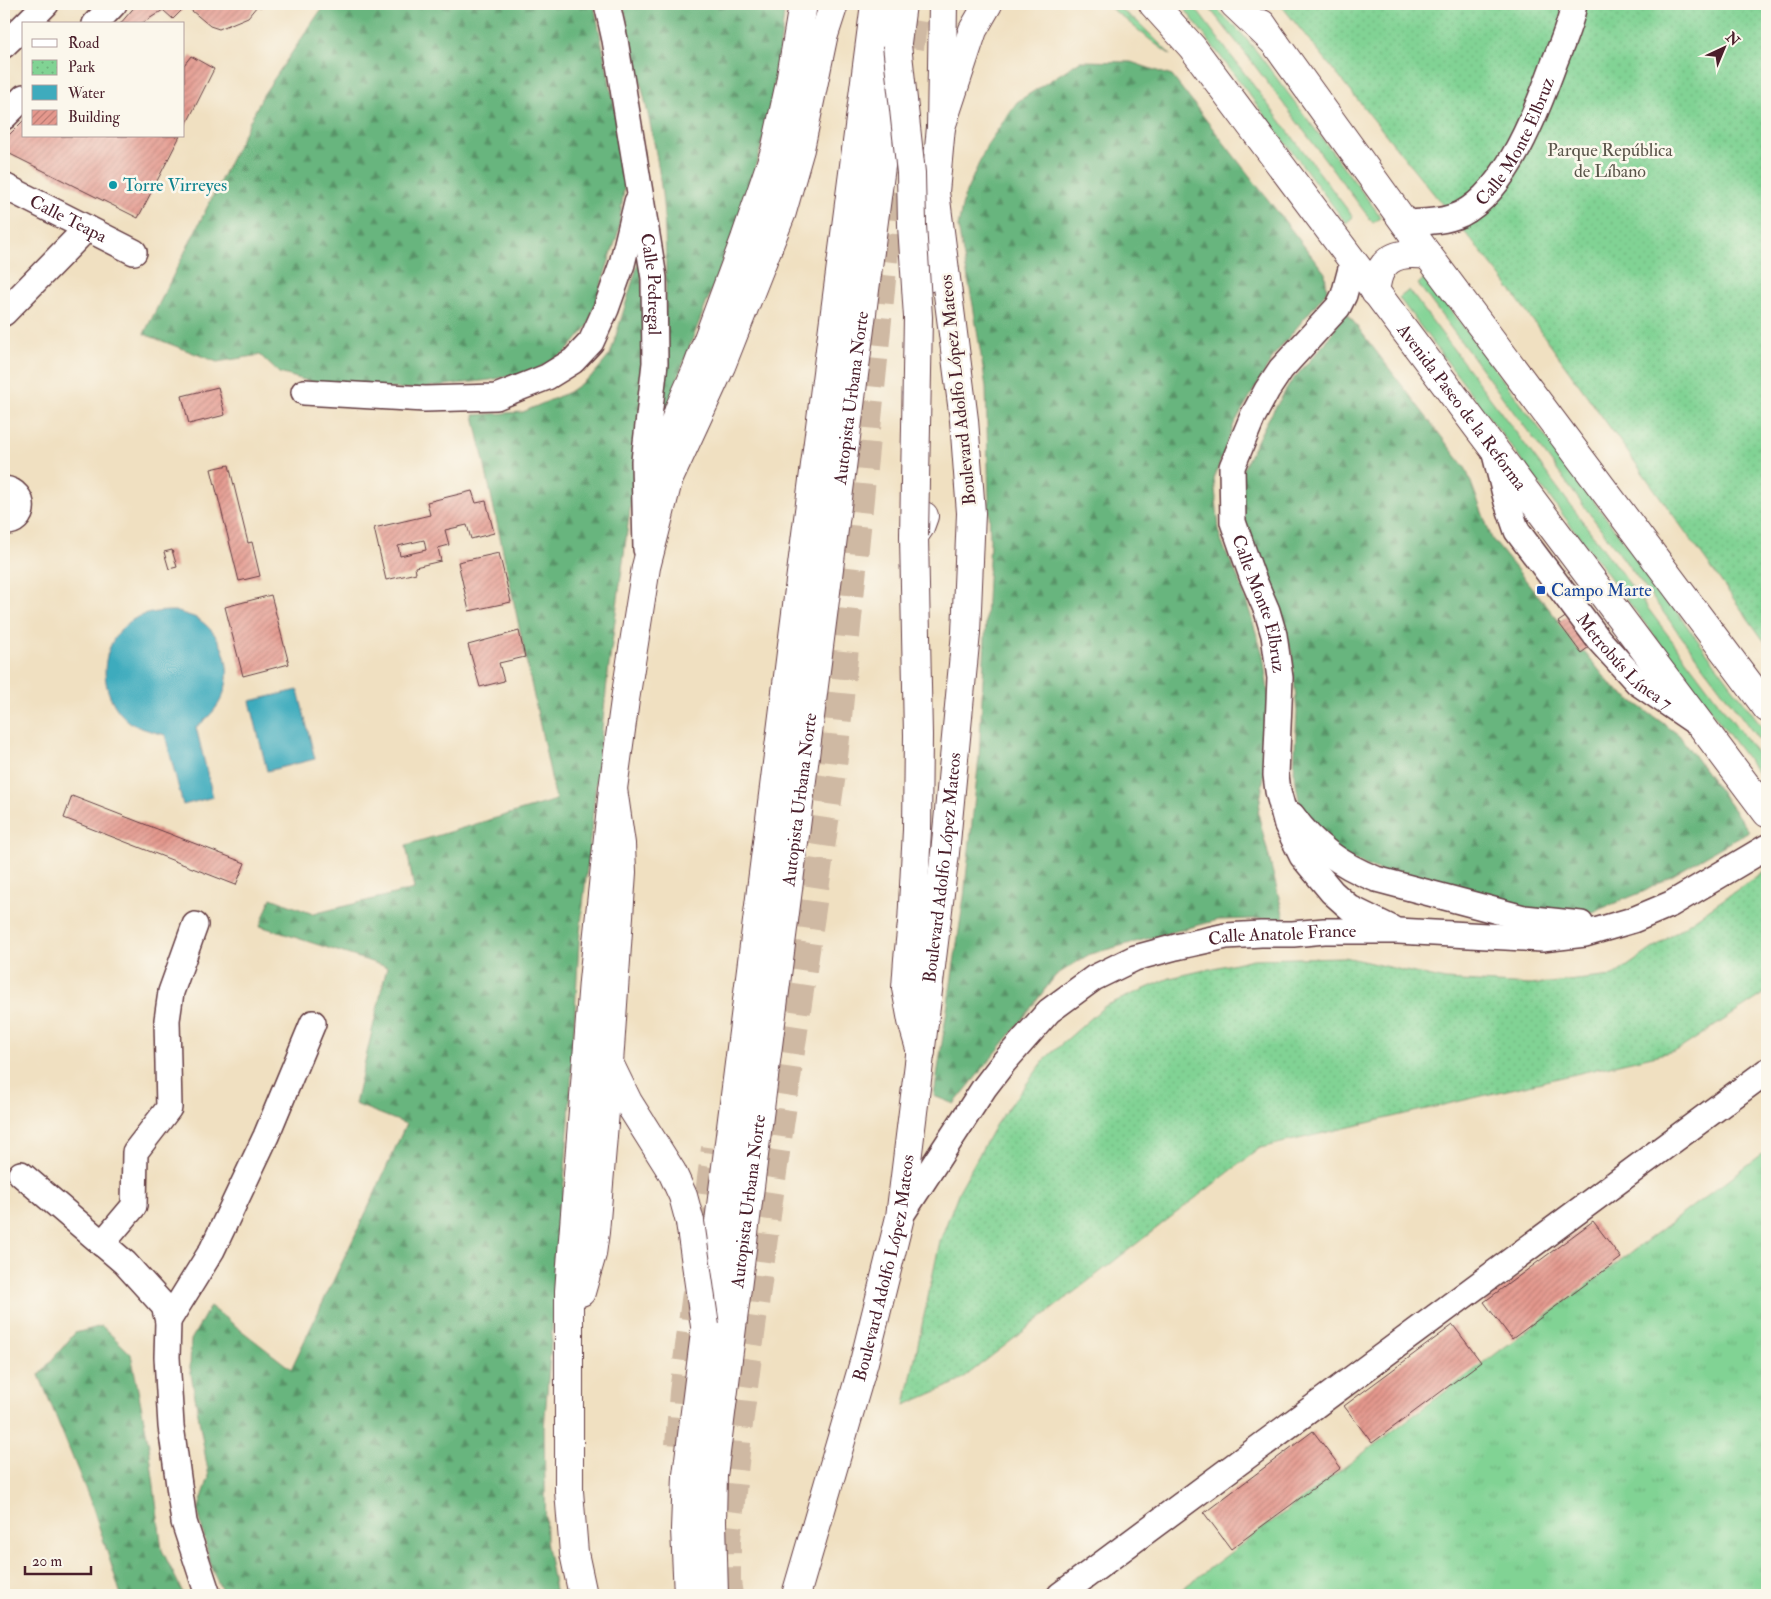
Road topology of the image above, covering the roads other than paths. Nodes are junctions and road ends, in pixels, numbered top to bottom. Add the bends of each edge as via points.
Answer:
1 (46, 4) edge
2 (114, 4) edge
3 (607, 4) edge
4 (803, 4) edge
5 (824, 4) edge
6 (834, 4) edge
7 (875, 4) edge
8 (902, 4) edge
9 (943, 4) edge
10 (988, 4) edge
11 (1153, 4) edge
12 (1234, 4) edge
13 (1250, 4) edge
14 (1574, 4) edge
15 (28, 22) edge
16 (97, 22) edge
17 (22, 28) edge
18 (823, 38) junction
19 (1275, 43) junction
20 (4, 45) edge
21 (897, 46) junction
22 (22, 99) edge
23 (4, 117) edge
24 (941, 127) junction
25 (4, 186) edge
26 (640, 189) junction
27 (935, 192) junction
28 (1405, 223) junction
29 (87, 228) junction
30 (134, 252) dead end
31 (1428, 255) junction
32 (1352, 260) junction
33 (1375, 292) junction
34 (4, 313) edge
35 (918, 360) junction
36 (304, 392) dead end
37 (929, 417) junction
38 (668, 481) junction
39 (4, 489) edge
40 (4, 522) edge
41 (914, 536) junction
42 (646, 567) junction
43 (1767, 708) edge
44 (613, 790) junction
45 (1278, 791) junction
46 (1767, 813) edge
47 (1767, 847) edge
48 (196, 925) dead end
49 (1608, 926) junction
50 (1398, 931) junction
51 (312, 1022) dead end
52 (921, 1052) junction
53 (609, 1063) junction
54 (1767, 1071) edge
55 (21, 1174) dead end
56 (900, 1217) junction
57 (102, 1244) junction
58 (168, 1321) junction
59 (705, 1326) junction
60 (568, 1338) junction
61 (208, 1595) edge
62 (583, 1595) edge
63 (688, 1595) edge
64 (714, 1595) edge
65 (796, 1595) edge
66 (1060, 1595) edge

1 - 15 street
2 - 16 street
3 - 26 street, Calle Pedregal
4 - 38 main road via 792,74 774,151 743,245 670,435
5 - 18 main road
6 - 18 main road
7 - 59 main road, Autopista Urbana Norte, bridge
8 - 21 main road, Autopista Urbana Norte
9 - 24 main road
10 - 24 main road via 973,30
11 - 32 main road, Avenida Paseo de la Reforma via 1192,47
12 - 19 main road
13 - 19 main road
14 - 28 street, Calle Monte Elbruz via 1538,105 1504,172 1476,204 1461,213 1447,219
17 - 20 street
18 - 38 main road via 800,149 782,212 721,366
19 - 28 main road
21 - 35 main road, bridge via 911,174
21 - 64 main road, Autopista Urbana Norte, bridge via 713,1476
22 - 23 street
24 - 27 main road, Boulevard Adolfo López Mateos
25 - 29 street, Calle Teapa
26 - 36 street via 622,264 591,342 573,361 547,377 496,397 425,399
26 - 42 street, Calle Pedregal via 654,278 655,363 644,461
27 - 37 main road via 927,226
27 - 52 main road, Boulevard Adolfo López Mateos via 964,420 971,513 964,652 945,853
28 - 31 main road
29 - 30 street, Calle Teapa
29 - 34 street
31 - 33 main road via 1408,253 1391,258 1380,272
31 - 43 main road
32 - 33 main road, Avenida Paseo de la Reforma
32 - 45 street, Calle Monte Elbruz via 1346,289 1338,307 1281,369 1267,390 1232,467 1233,522 1267,611 1278,660
33 - 46 main road, Avenida Paseo de la Reforma
35 - 37 main road, bridge
35 - 41 main road, bridge
37 - 41 main road via 927,497 923,519
38 - 42 main road
39 - 40 street via 12,490 19,497 22,508 17,518
41 - 52 main road via 917,830 906,988
42 - 44 main road
44 - 53 main road via 622,872
44 - 60 main road via 593,980
45 - 49 street via 1309,835 1335,858 1360,873 1524,918
45 - 50 street, Calle Monte Elbruz via 1294,841 1316,875 1350,908
47 - 49 street, Calle Anatole France via 1671,904 1633,920
48 - 57 street via 172,992 167,1020 169,1108 135,1152 134,1206
49 - 50 street, Calle Anatole France via 1585,934 1542,939
50 - 56 street, Calle Anatole France via 1226,936 1135,958 1094,978 1049,1012 1004,1062
51 - 58 street via 266,1136 212,1250
52 - 56 main road, Boulevard Adolfo López Mateos
53 - 59 main road, bridge via 683,1196 690,1222
53 - 60 main road via 595,1232 590,1262
54 - 66 street
55 - 57 street
56 - 65 main road, Boulevard Adolfo López Mateos via 864,1362
57 - 58 street via 155,1295 164,1306
58 - 61 street via 171,1426 184,1522
59 - 63 main road, Autopista Urbana Norte via 687,1475
60 - 62 main road via 569,1491 574,1553

